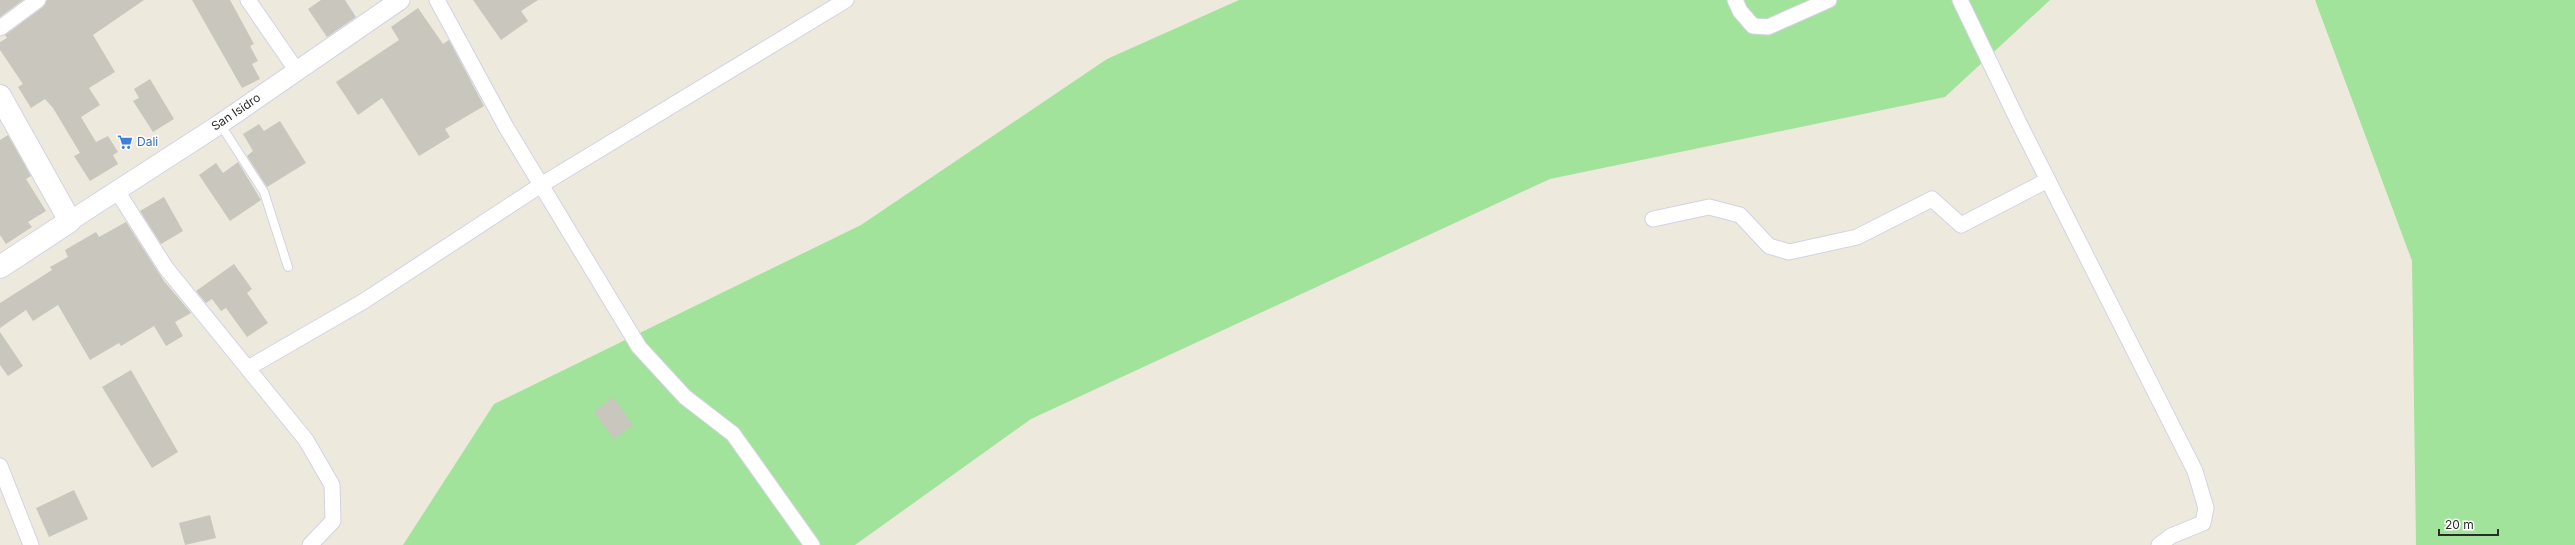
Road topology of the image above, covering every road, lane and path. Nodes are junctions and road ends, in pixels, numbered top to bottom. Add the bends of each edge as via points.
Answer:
1 (38, 0) edge
2 (248, 0) edge
3 (400, 0) edge
4 (437, 0) edge
5 (846, 0) edge
6 (1735, 0) edge
7 (1829, 0) edge
8 (1960, 0) edge
9 (0, 28) edge
10 (296, 71) junction
11 (0, 96) edge
12 (220, 124) junction
13 (2048, 180) junction
14 (541, 185) junction
15 (117, 191) junction
16 (1653, 219) dead end
17 (70, 221) junction
18 (0, 267) edge
19 (288, 267) dead end
20 (248, 368) junction
21 (0, 466) edge
22 (31, 545) edge
23 (310, 545) edge
24 (812, 545) edge
25 (2160, 545) edge

1 - 9 street
2 - 10 street
3 - 10 street, San Isidro
4 - 14 street via 506,127
5 - 14 street
6 - 7 street via 1740,11 1753,26 1768,27
8 - 13 street
10 - 12 street, San Isidro
11 - 17 main road
12 - 15 street, San Isidro
12 - 19 lane via 264,192
13 - 16 street via 1961,225 1932,199 1857,237 1789,252 1769,246 1740,215 1709,207
13 - 25 street via 2196,471 2206,508 2203,523 2171,536
14 - 20 street via 364,301
14 - 24 street via 639,347 685,397 733,434
15 - 17 street, San Isidro
15 - 20 street via 166,268
17 - 18 main road
20 - 23 street via 306,440 332,485 333,522
21 - 22 street

